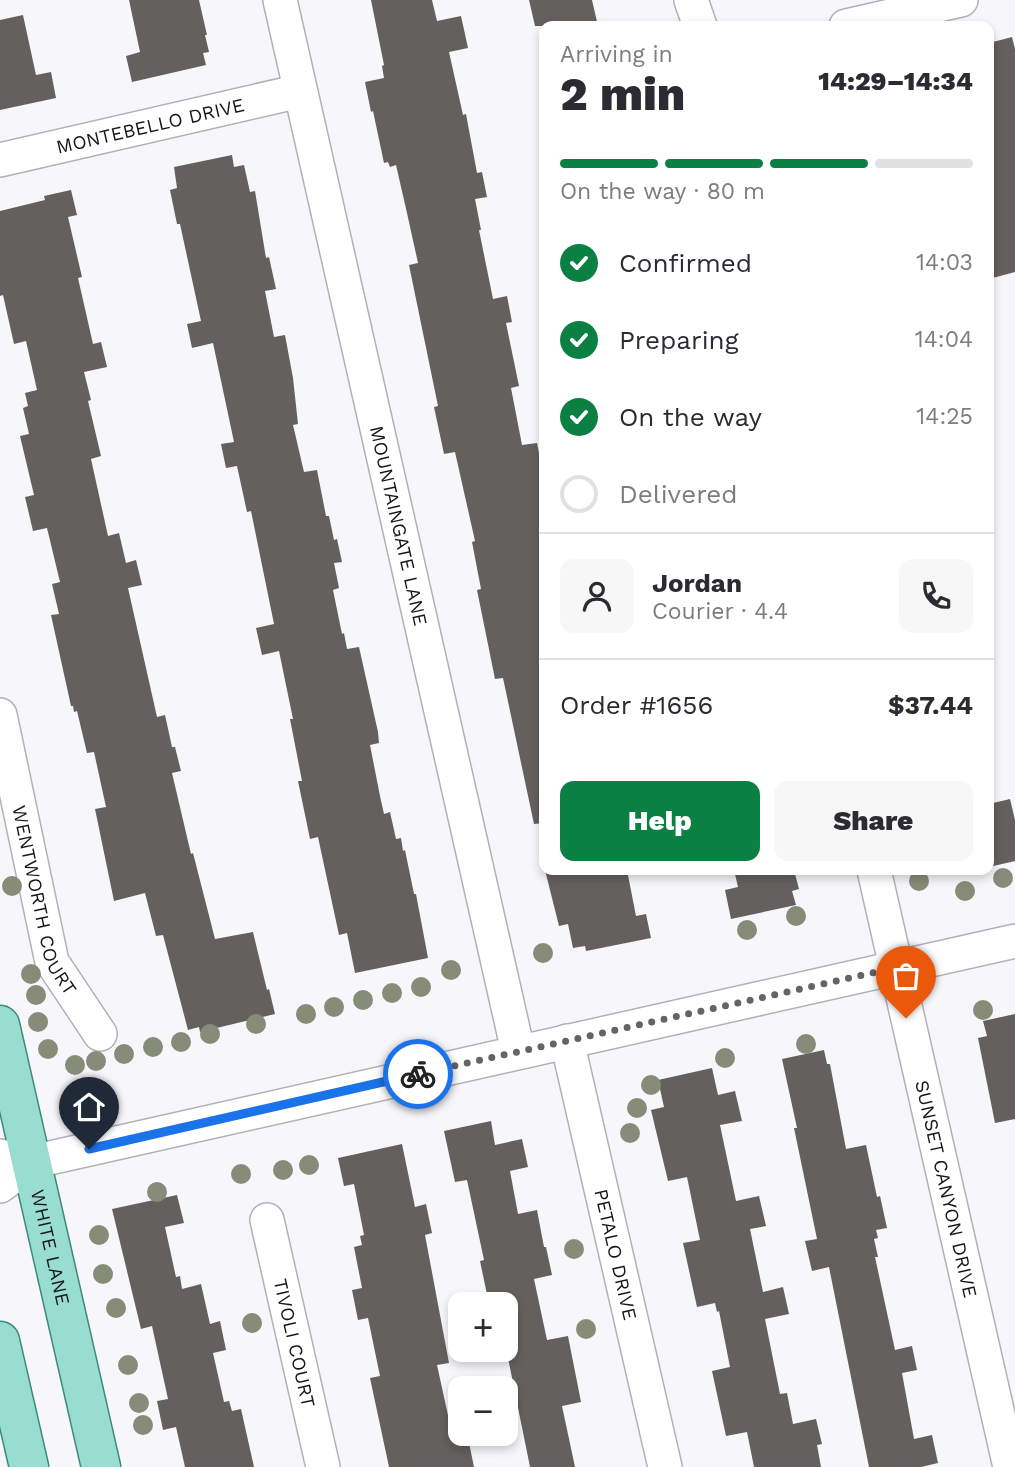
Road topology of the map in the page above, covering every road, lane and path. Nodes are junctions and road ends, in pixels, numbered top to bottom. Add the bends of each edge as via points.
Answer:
1 (279, 0) edge
2 (691, 0) edge
3 (961, 0) edge
4 (698, 21) edge
5 (868, 21) edge
6 (300, 91) junction
7 (0, 160) edge
8 (0, 715) edge
9 (875, 875) edge
10 (1015, 942) edge
11 (895, 968) junction
12 (0, 1025) edge
13 (100, 1034) dead end
14 (567, 1041) junction
15 (518, 1051) junction
16 (16, 1159) edge
17 (0, 1186) edge
18 (267, 1220) dead end
19 (0, 1341) edge
20 (29, 1467) edge
21 (101, 1467) edge
22 (323, 1467) edge
23 (666, 1467) edge
24 (1010, 1467) edge

1 - 6 street, MOUNTAINGATE LANE
2 - 4 street
3 - 5 street
6 - 7 street, MONTEBELLO DRIVE
6 - 15 street, MOUNTAINGATE LANE
8 - 13 street, WENTWORTH COURT via 52,962
9 - 11 street, SUNSET CANYON DRIVE
10 - 11 street
11 - 14 street
11 - 24 street, SUNSET CANYON DRIVE
12 - 16 main road, WHITE LANE
14 - 15 street
14 - 23 street, PETALO DRIVE
15 - 16 street
16 - 17 street
16 - 21 main road, WHITE LANE
18 - 22 street, TIVOLI COURT
19 - 20 main road

